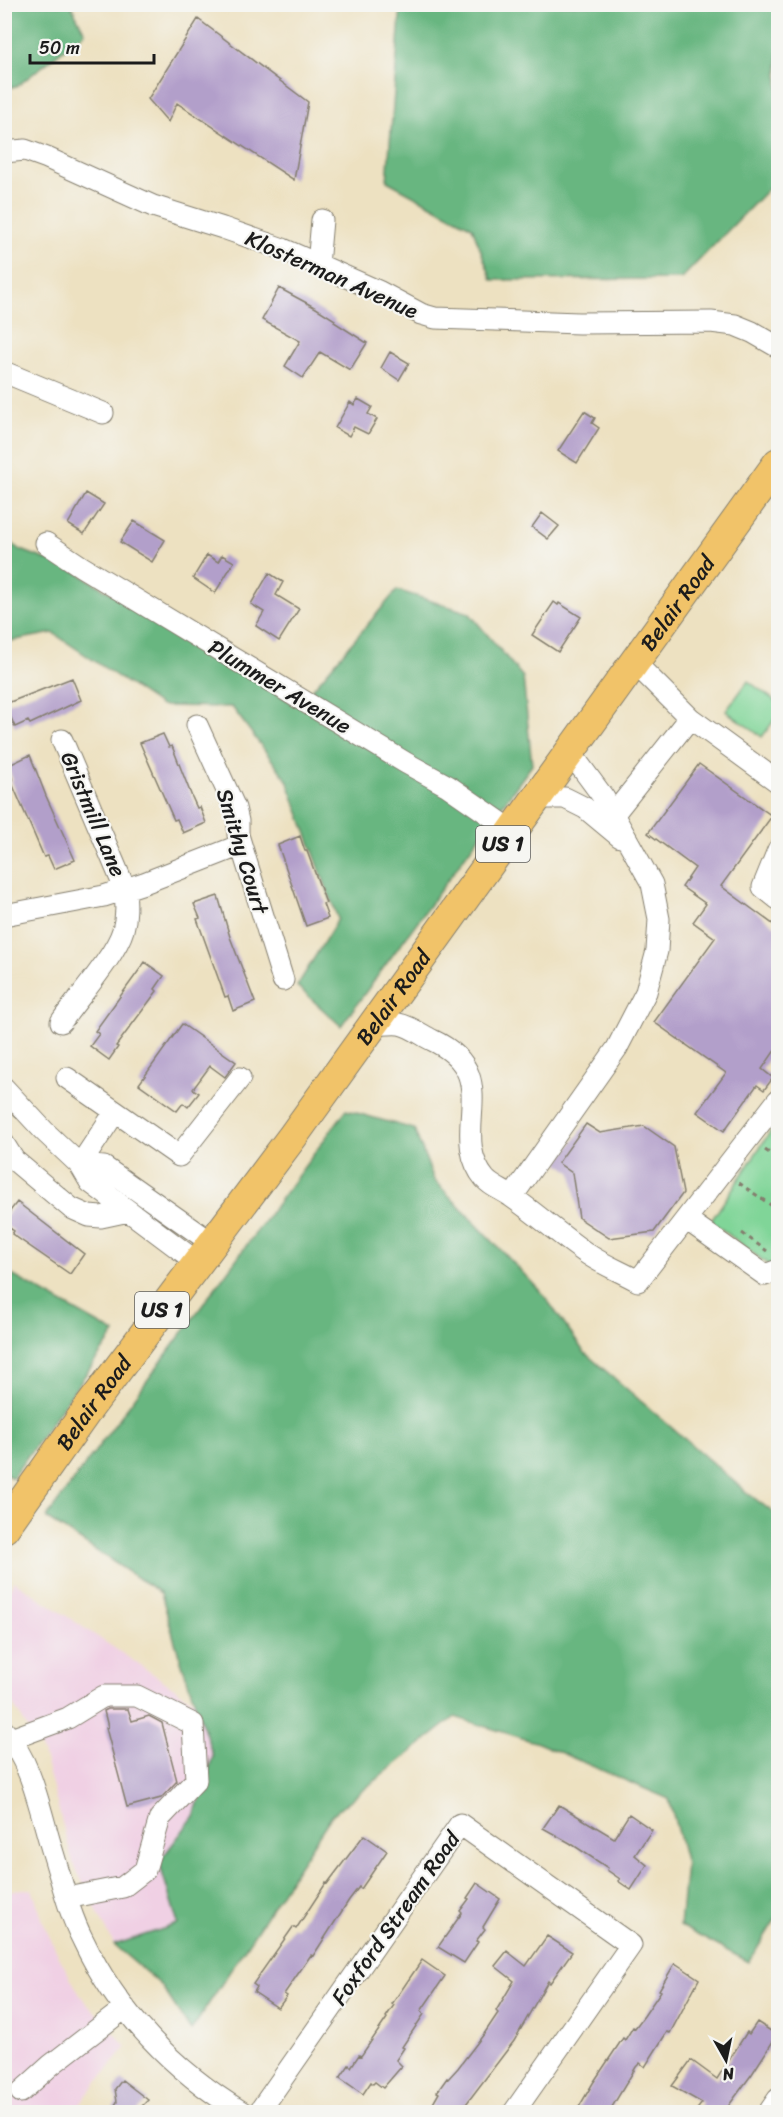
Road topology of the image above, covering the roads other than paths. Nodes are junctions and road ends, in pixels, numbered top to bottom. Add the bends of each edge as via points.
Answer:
1 (4, 152) edge
2 (322, 220) dead end
3 (318, 265) junction
4 (778, 346) edge
5 (4, 372) edge
6 (103, 413) dead end
7 (778, 464) edge
8 (46, 543) dead end
9 (634, 662) junction
10 (690, 718) junction
11 (198, 725) dead end
12 (62, 740) dead end
13 (570, 752) junction
14 (778, 782) edge
15 (537, 798) junction
16 (613, 815) junction
17 (513, 831) junction
18 (627, 842) junction
19 (241, 845) junction
20 (778, 850) edge
21 (125, 889) junction
22 (778, 899) edge
23 (4, 915) edge
24 (283, 980) dead end
25 (61, 1022) dead end
26 (371, 1025) junction
27 (67, 1078) dead end
28 (240, 1078) dead end
29 (4, 1088) edge
30 (778, 1100) edge
31 (116, 1112) junction
32 (4, 1144) edge
33 (80, 1165) junction
34 (512, 1197) junction
35 (129, 1211) junction
36 (686, 1219) junction
37 (205, 1253) junction
38 (774, 1262) edge
39 (4, 1528) edge
40 (8, 1735) edge
41 (67, 1898) junction
42 (124, 2008) junction
43 (21, 2092) dead end
44 (778, 2099) edge
45 (242, 2112) edge
46 (259, 2112) edge
47 (514, 2112) edge
48 (769, 2112) edge

1 - 3 street, Klosterman Avenue via 25,150 153,206 283,249
2 - 3 street
3 - 4 street, Klosterman Avenue via 435,318 711,322 752,332
5 - 6 street
7 - 9 highway, Belair Road / US 1
8 - 17 street, Plummer Avenue via 448,786
9 - 10 street
9 - 13 highway, Belair Road / US 1
10 - 14 street
10 - 16 street
11 - 19 street, Smithy Court via 235,807
12 - 21 street, Gristmill Lane
13 - 15 highway, Belair Road / US 1
13 - 16 street
15 - 17 highway, Belair Road / US 1
15 - 18 street via 566,798 585,808
16 - 18 street
17 - 26 highway, Belair Road / US 1
18 - 34 street via 652,884 659,919 657,951 646,992 617,1048
19 - 21 street
19 - 24 street, Smithy Court
20 - 22 street via 764,887
21 - 23 street
21 - 25 street via 127,910 122,932
26 - 34 street via 399,1024 436,1041 462,1059 471,1083 474,1162 486,1181
26 - 37 highway, Belair Road / US 1
27 - 31 street
28 - 31 street via 179,1156
29 - 33 street
30 - 36 street
31 - 33 street
32 - 35 street via 14,1160 71,1208 101,1217
33 - 35 street via 90,1182
33 - 37 street via 104,1167
34 - 36 street via 591,1257 638,1281
35 - 37 street
36 - 38 street via 765,1275
37 - 39 highway, Belair Road / US 1
40 - 41 street via 31,1780
40 - 41 street via 68,1718 104,1696 137,1696 193,1724 196,1780 160,1818 145,1870 123,1887
41 - 42 street via 82,1939
42 - 43 street
42 - 45 street via 166,2055
44 - 48 street
46 - 47 street, Foxford Stream Road via 460,1824 631,1946

